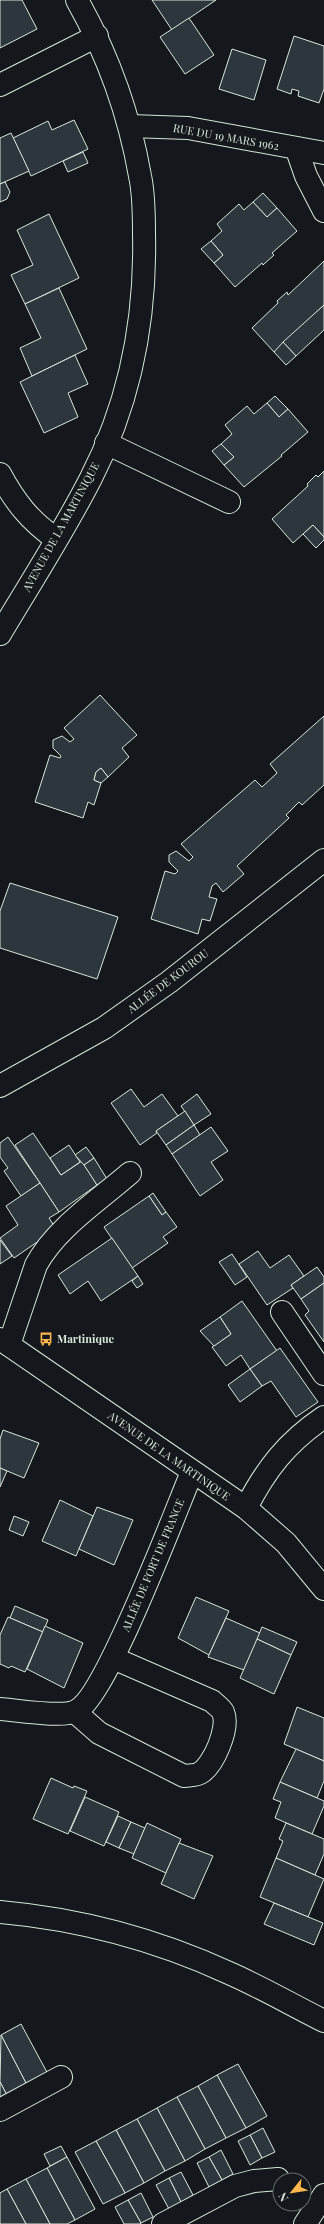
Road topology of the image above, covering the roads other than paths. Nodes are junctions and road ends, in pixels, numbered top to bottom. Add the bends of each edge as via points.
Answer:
1 (77, 0) edge
2 (97, 36) junction
3 (0, 85) edge
4 (130, 126) junction
5 (298, 150) junction
6 (324, 154) edge
7 (324, 211) edge
8 (106, 443) junction
9 (0, 474) edge
10 (229, 502) dead end
11 (56, 539) junction
12 (0, 634) edge
13 (324, 860) edge
14 (0, 1086) edge
15 (130, 1173) dead end
16 (282, 1312) dead end
17 (5, 1342) edge
18 (324, 1374) edge
19 (324, 1417) edge
20 (192, 1472) junction
21 (246, 1508) junction
22 (324, 1589) edge
23 (113, 1658) junction
24 (0, 1708) edge
25 (75, 1712) junction
26 (0, 1912) edge
27 (324, 2021) edge
28 (61, 2077) dead end
29 (0, 2110) edge
30 (272, 2180) edge
31 (324, 2195) edge
32 (212, 2198) junction
33 (306, 2214) edge
34 (163, 2224) edge
35 (194, 2224) edge

1 - 2 street, AVENUE DE LA MARTINIQUE
2 - 3 street
2 - 4 street, AVENUE DE LA MARTINIQUE
4 - 5 street, RUE DU 19 MARS 1962 via 188,128
4 - 8 street, AVENUE DE LA MARTINIQUE via 141,178 145,277 138,336 128,379
5 - 6 street, RUE DU 19 MARS 1962
5 - 7 street via 306,176
8 - 10 street
8 - 11 street, AVENUE DE LA MARTINIQUE via 91,477
9 - 11 street via 36,525
11 - 12 street, AVENUE DE LA MARTINIQUE
13 - 14 street, ALLÉE DE KOUROU via 169,982 104,1028
15 - 17 street via 65,1229 41,1256
16 - 18 street
17 - 20 street, AVENUE DE LA MARTINIQUE
19 - 21 street via 298,1436 280,1455 260,1480
20 - 21 street, AVENUE DE LA MARTINIQUE
20 - 23 street, ALLÉE DE FORT DE FRANCE
21 - 22 street, AVENUE DE LA MARTINIQUE via 286,1543
23 - 25 street, ALLÉE DE FORT DE FRANCE via 86,1705
23 - 25 street via 212,1701 223,1712 225,1724 222,1739 207,1767 199,1774 184,1776 99,1733
24 - 25 street via 62,1714
26 - 27 street via 102,1928 146,1941 229,1973
28 - 29 street
30 - 32 street via 235,2186
31 - 33 street
32 - 34 street
32 - 35 street

